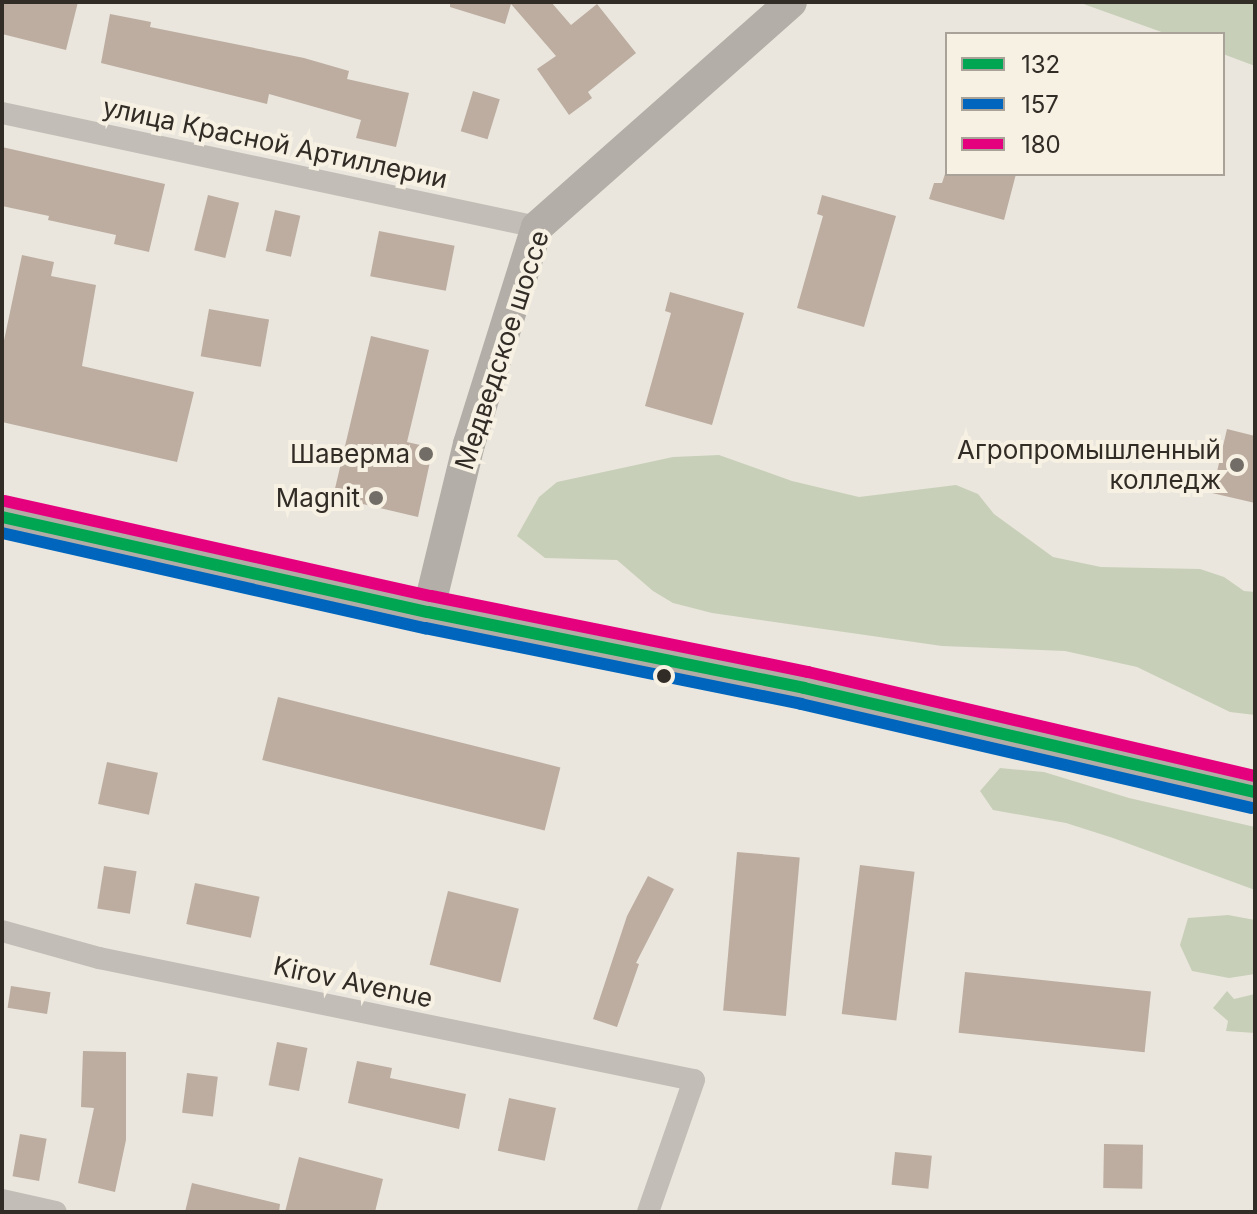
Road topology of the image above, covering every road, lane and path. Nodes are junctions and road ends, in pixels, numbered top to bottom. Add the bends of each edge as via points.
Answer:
1 (791, 2) edge
2 (2, 113) edge
3 (537, 227) junction
4 (2, 517) edge
5 (428, 612) junction
6 (1255, 792) edge
7 (2, 931) edge
8 (2, 1200) edge
9 (56, 1212) edge
10 (648, 1212) edge

1 - 3 main road, Медведское шоссе
2 - 3 street, улица Красной Артиллерии
3 - 5 main road, Медведское шоссе via 469,444
4 - 5 main road
5 - 6 main road via 722,670
7 - 10 street, Kirov Avenue via 99,958 694,1080
8 - 9 street

